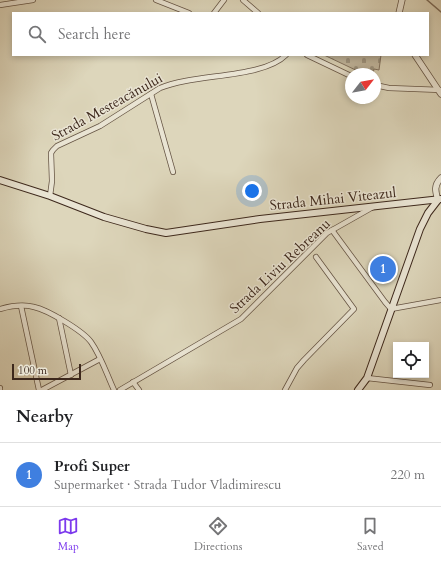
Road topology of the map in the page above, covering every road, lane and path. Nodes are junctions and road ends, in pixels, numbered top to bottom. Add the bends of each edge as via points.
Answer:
1 (33, 0) edge
2 (156, 0) edge
3 (224, 0) edge
4 (243, 0) edge
5 (402, 0) edge
6 (0, 5) edge
7 (186, 12) edge
8 (215, 12) edge
9 (257, 12) edge
10 (399, 12) edge
11 (285, 56) edge
12 (309, 56) edge
13 (416, 56) edge
14 (345, 73) edge
15 (381, 86) edge
16 (440, 91) edge
17 (150, 94) junction
18 (173, 172) dead end
19 (441, 178) edge
20 (0, 180) edge
21 (50, 196) junction
22 (440, 200) edge
23 (372, 207) junction
24 (332, 230) junction
25 (316, 257) dead end
26 (441, 300) edge
27 (21, 306) junction
28 (0, 309) edge
29 (391, 309) junction
30 (60, 318) junction
31 (100, 359) junction
32 (71, 375) junction
33 (367, 378) junction
34 (133, 382) junction
35 (430, 385) dead end
36 (39, 390) edge
37 (42, 390) edge
38 (114, 390) edge
39 (120, 390) edge
40 (139, 390) edge
41 (285, 390) edge
42 (358, 390) edge

1 - 6 street
2 - 7 street
3 - 8 street
4 - 9 street
5 - 10 street
11 - 17 street, Strada Mesteacănului via 262,68 182,80
12 - 14 street
13 - 16 street
15 - 16 street
17 - 18 street
17 - 21 street, Strada Mesteacănului via 100,126 53,150
19 - 22 street via 435,189
20 - 21 main road, Strada Mihai Viteazul
21 - 23 main road, Strada Mihai Viteazul via 104,216 166,233 260,219
22 - 23 main road, Strada Mihai Viteazul
22 - 29 main road via 428,213 420,229
23 - 24 street, Strada Liviu Rebreanu
24 - 29 street
24 - 34 street, Strada Liviu Rebreanu via 241,319
25 - 41 street via 354,309 297,368
26 - 29 street
27 - 28 street
27 - 30 street via 38,308
27 - 36 street
29 - 33 main road
30 - 31 street via 91,342
30 - 32 street
31 - 32 street
31 - 38 street
32 - 37 street
33 - 35 street
33 - 42 main road
34 - 39 street, Strada Liviu Rebreanu
34 - 40 street

